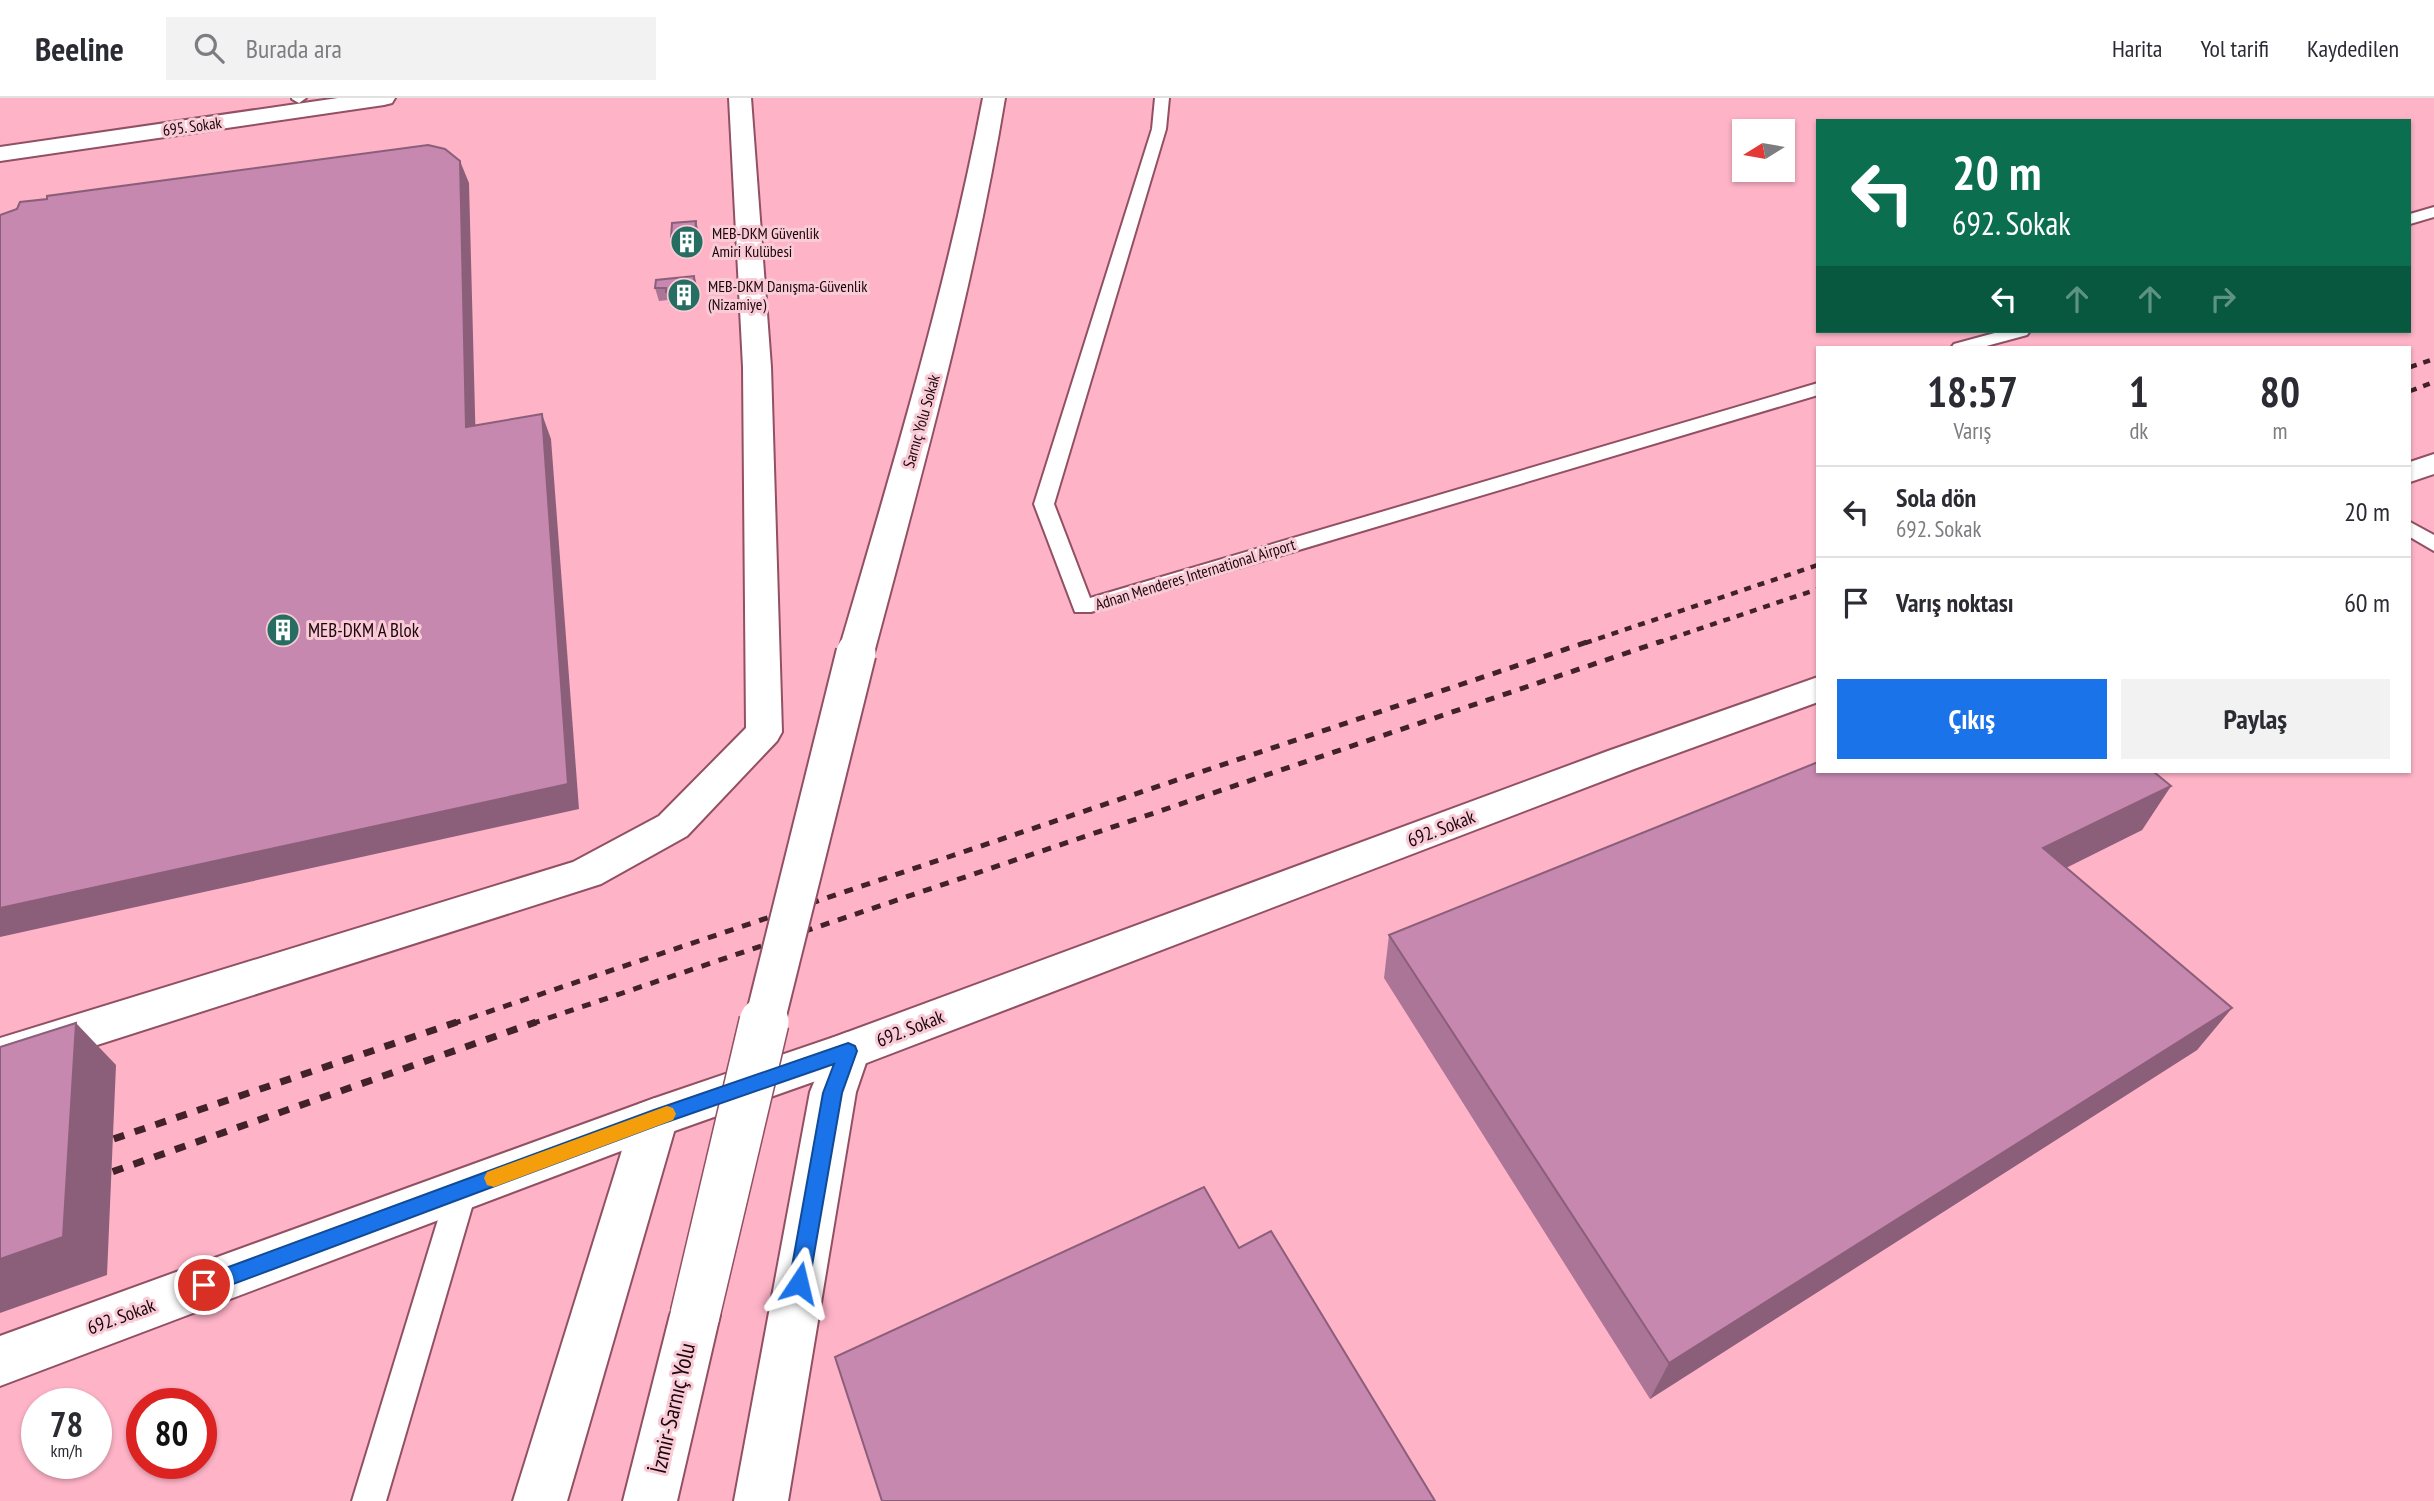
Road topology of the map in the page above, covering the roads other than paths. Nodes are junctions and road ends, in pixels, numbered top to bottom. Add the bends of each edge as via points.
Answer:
1 (300, 98) edge
2 (384, 98) edge
3 (740, 98) edge
4 (994, 98) edge
5 (1012, 98) edge
6 (1162, 98) edge
7 (0, 142) edge
8 (0, 154) edge
9 (978, 188) junction
10 (2434, 212) edge
11 (2411, 219) edge
12 (2014, 333) edge
13 (1967, 346) edge
14 (1816, 390) edge
15 (2434, 463) edge
16 (2411, 472) edge
17 (2411, 529) edge
18 (2434, 545) edge
19 (1816, 690) edge
20 (848, 1051) junction
21 (0, 1057) edge
22 (654, 1118) junction
23 (462, 1190) junction
24 (695, 1315) joint
25 (0, 1361) edge
26 (369, 1501) edge
27 (540, 1501) edge
28 (650, 1501) edge
29 (761, 1501) edge

1 - 7 main road, 695. Sokak
2 - 8 main road, 695. Sokak
3 - 21 main road via 757,367 764,732 673,826 587,873
4 - 9 main road, Sarnıç Yolu Sokak
5 - 9 main road, Sarnıç Yolu Sokak
6 - 14 lane, Adnan Menderes International Airport via 1159,129 1044,504 1083,607
9 - 24 main road, Sarnıç Yolu Sokak, bridge via 944,337 798,881
10 - 11 lane
12 - 13 lane
15 - 16 main road
17 - 18 lane
19 - 20 main road, 692. Sokak
20 - 22 main road, 692. Sokak
20 - 29 main road via 833,1093
22 - 23 main road, 692. Sokak
22 - 27 main road
23 - 25 main road, 692. Sokak
23 - 26 lane
24 - 28 main road, İzmir-Sarnıç Yolu

